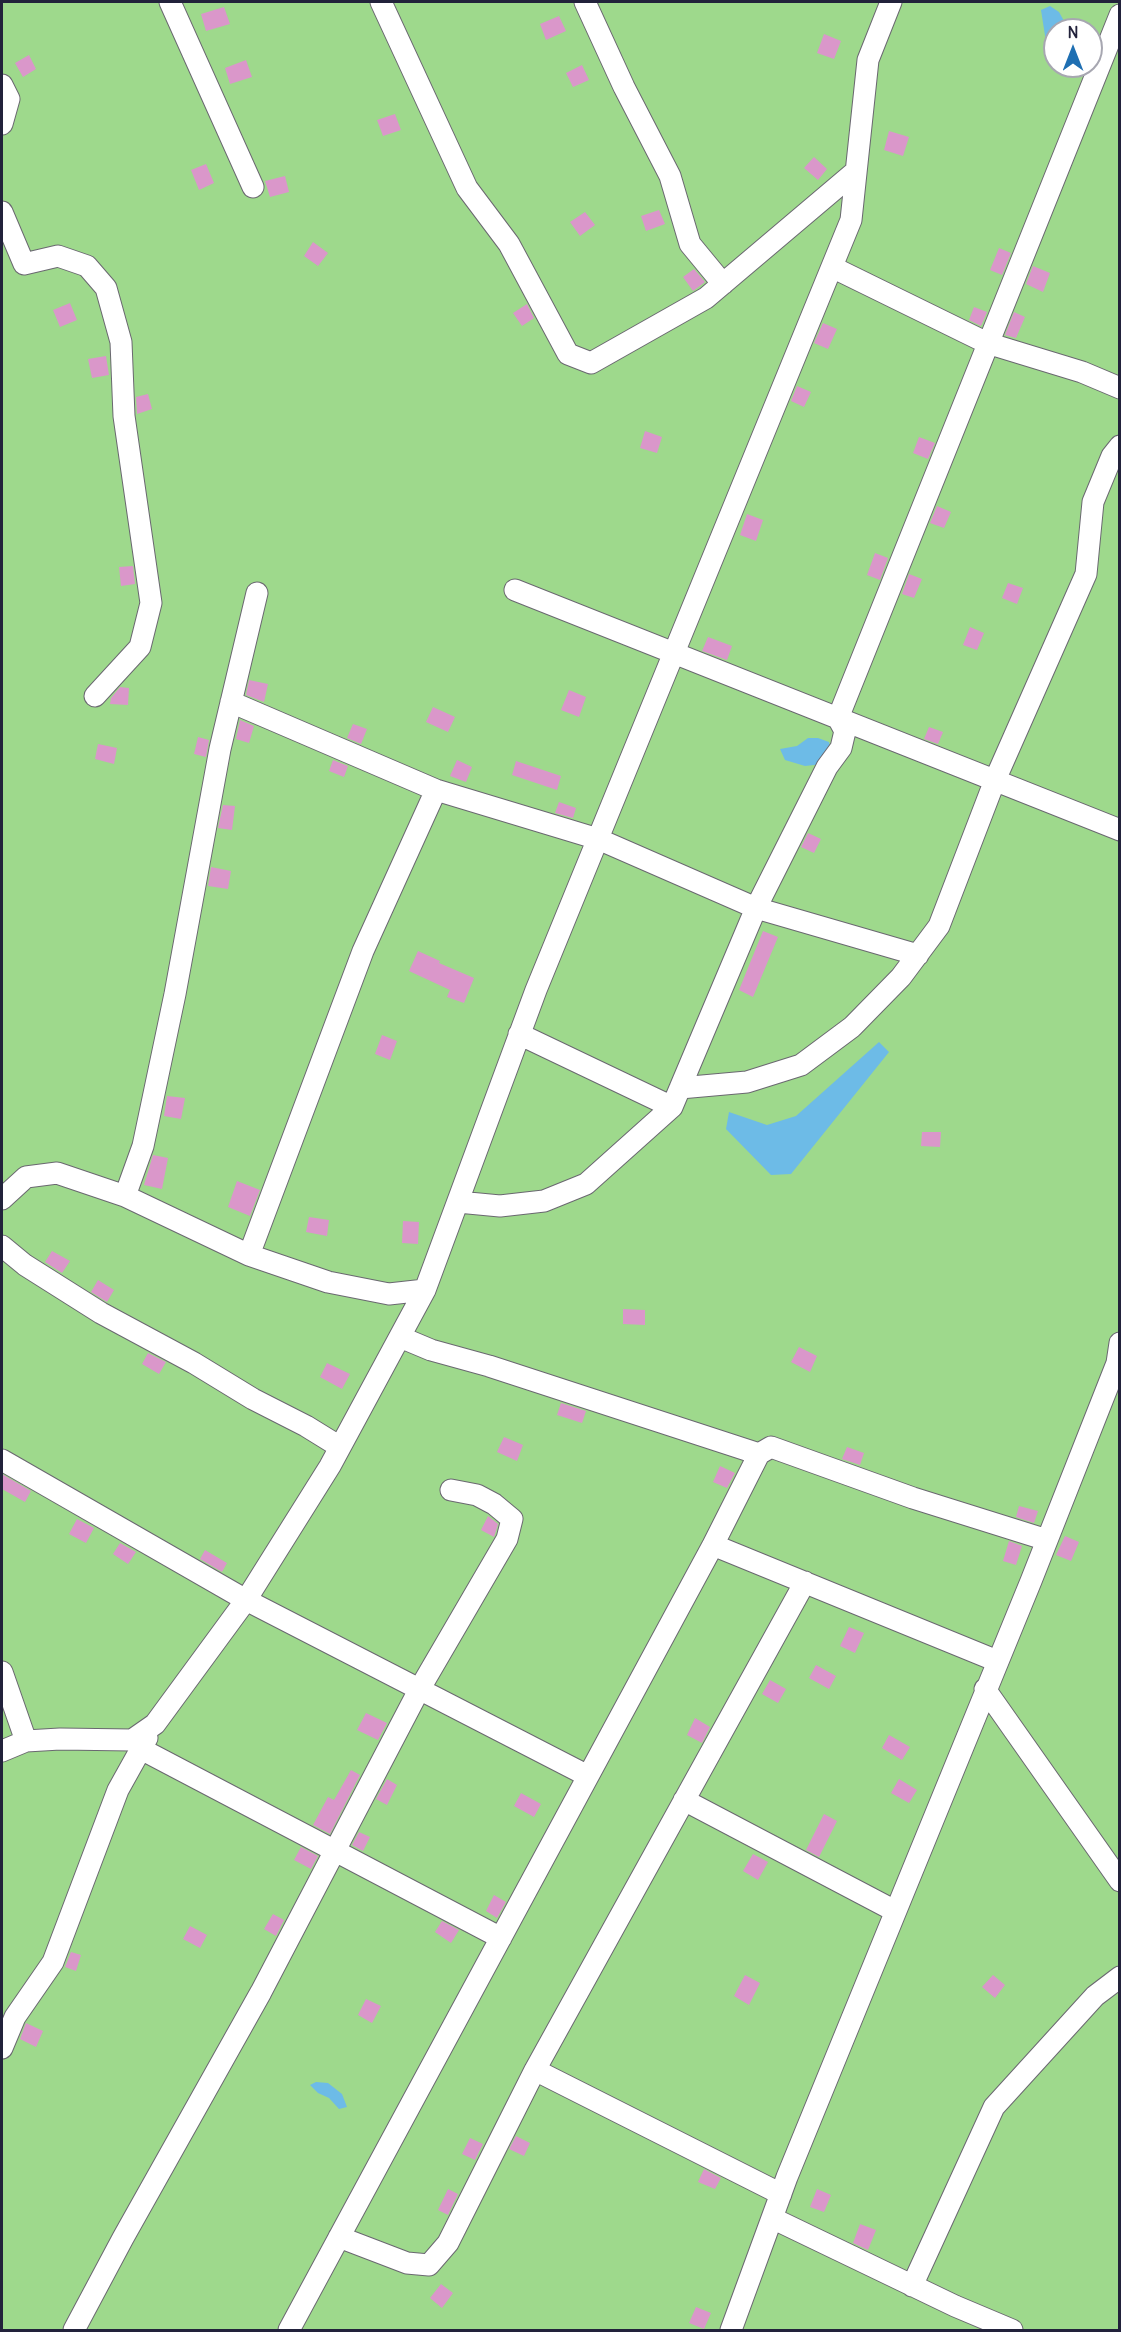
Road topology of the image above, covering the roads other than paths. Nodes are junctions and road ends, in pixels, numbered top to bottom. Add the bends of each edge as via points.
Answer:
1 (170, 2) edge
2 (381, 2) edge
3 (585, 2) edge
4 (891, 2) edge
5 (1119, 15) edge
6 (2, 85) edge
7 (2, 124) edge
8 (856, 171) junction
9 (253, 187) dead end
10 (2, 212) edge
11 (831, 267) junction
12 (723, 284) junction
13 (987, 344) junction
14 (1119, 388) edge
15 (1119, 446) edge
16 (515, 590) dead end
17 (257, 593) dead end
18 (674, 654) junction
19 (95, 696) dead end
20 (231, 702) junction
21 (838, 718) junction
22 (995, 780) junction
23 (436, 790) junction
24 (1119, 830) edge
25 (598, 839) junction
26 (756, 908) junction
27 (918, 955) junction
28 (519, 1034) junction
29 (676, 1097) junction
30 (125, 1196) junction
31 (2, 1199) edge
32 (458, 1202) junction
33 (2, 1246) edge
34 (249, 1255) junction
35 (425, 1290) junction
36 (400, 1337) junction
37 (1119, 1343) edge
38 (340, 1447) junction
39 (759, 1454) junction
40 (2, 1460) edge
41 (451, 1490) dead end
42 (1047, 1540) junction
43 (713, 1545) junction
44 (805, 1582) junction
45 (246, 1600) junction
46 (997, 1660) junction
47 (2, 1672) edge
48 (985, 1689) junction
49 (419, 1690) junction
50 (155, 1724) junction
51 (26, 1741) junction
52 (141, 1749) junction
53 (2, 1751) edge
54 (588, 1776) junction
55 (684, 1800) junction
56 (334, 1852) junction
57 (1119, 1881) edge
58 (895, 1911) junction
59 (501, 1938) junction
60 (1119, 1977) edge
61 (2, 2048) edge
62 (535, 2070) junction
63 (781, 2194) junction
64 (772, 2218) junction
65 (339, 2237) junction
66 (912, 2286) junction
67 (74, 2331) edge
68 (289, 2331) edge
69 (731, 2331) edge
70 (1012, 2331) edge

1 - 9 street
2 - 12 street via 467,188 510,244 568,354 591,363 706,298
3 - 12 street via 670,176 690,244
4 - 8 street via 868,60
5 - 13 street
6 - 7 street via 9,99
8 - 11 street via 851,220
8 - 12 street
10 - 19 street via 24,264 58,256 87,266 106,288 121,342 124,416 151,603 140,647
11 - 13 street
11 - 18 street
13 - 14 street via 1082,372
13 - 21 street
15 - 22 street via 1093,502 1086,574
16 - 18 street
17 - 20 street
18 - 21 street
18 - 25 street
20 - 23 street
20 - 30 street via 143,1146
21 - 22 street
21 - 26 street via 845,731 841,748 827,767
22 - 24 street
22 - 27 street via 939,926
23 - 25 street
23 - 34 street via 363,951
25 - 26 street
25 - 28 street
26 - 27 street
26 - 29 street
27 - 29 street via 852,1027 801,1065 747,1082
28 - 29 street
28 - 32 street
29 - 32 street via 586,1184 544,1201 500,1206
30 - 31 street via 57,1173 26,1178
30 - 34 street
32 - 35 street
33 - 38 street via 100,1313
34 - 35 street via 328,1282 389,1294
35 - 36 street
36 - 38 street
36 - 39 street
37 - 42 street via 1117,1363
38 - 45 street
39 - 42 street via 771,1447
39 - 43 street
40 - 45 street
41 - 49 street via 477,1495 512,1520 507,1539
42 - 46 street
43 - 44 street
43 - 54 street
44 - 46 street
44 - 55 street
45 - 49 street
45 - 50 street
46 - 48 street
47 - 51 street
48 - 57 street
48 - 58 street
49 - 54 street
49 - 56 street
50 - 51 street via 132,1740
50 - 52 street
51 - 53 street
52 - 56 street
52 - 61 street via 118,1790 53,1962 15,2017
54 - 59 street
55 - 58 street
55 - 62 street
56 - 59 street
56 - 67 street
58 - 63 street
59 - 65 street
60 - 66 street via 1095,1996 994,2107
62 - 63 street
62 - 65 street via 448,2243 429,2265 407,2263
63 - 64 street
64 - 66 street
64 - 69 street
65 - 68 street
66 - 70 street

